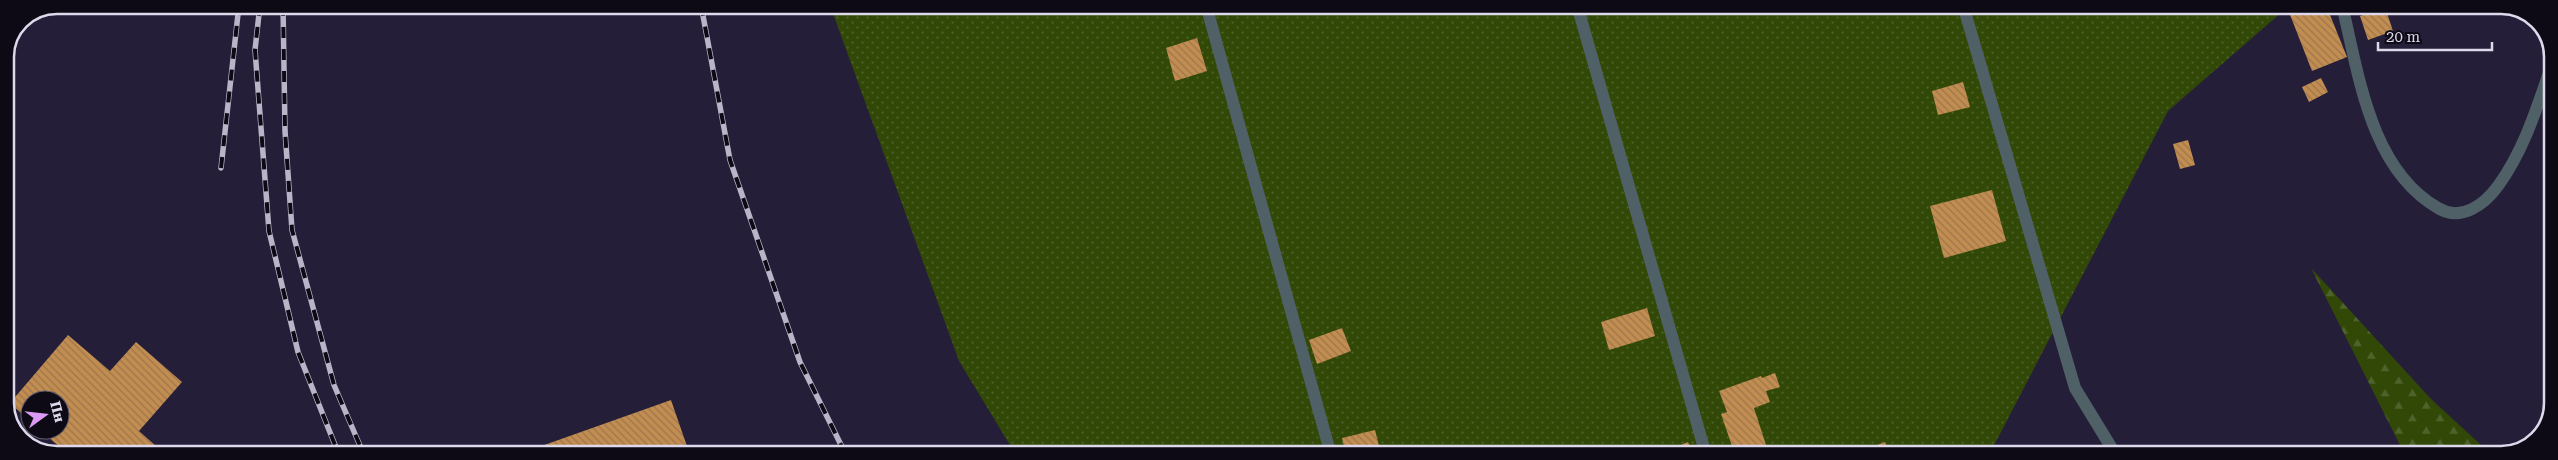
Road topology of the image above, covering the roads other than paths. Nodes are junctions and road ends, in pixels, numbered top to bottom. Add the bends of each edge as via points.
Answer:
1 (1208, 14) edge
2 (1580, 14) edge
3 (1966, 14) edge
4 (2344, 14) edge
5 (2544, 85) edge
6 (1328, 446) edge
7 (1703, 446) edge
8 (2110, 446) edge

1 - 6 lane
2 - 7 lane
3 - 8 lane via 2075,388
4 - 5 lane via 2362,88 2396,170 2419,198 2448,214 2466,212 2497,187 2523,141

